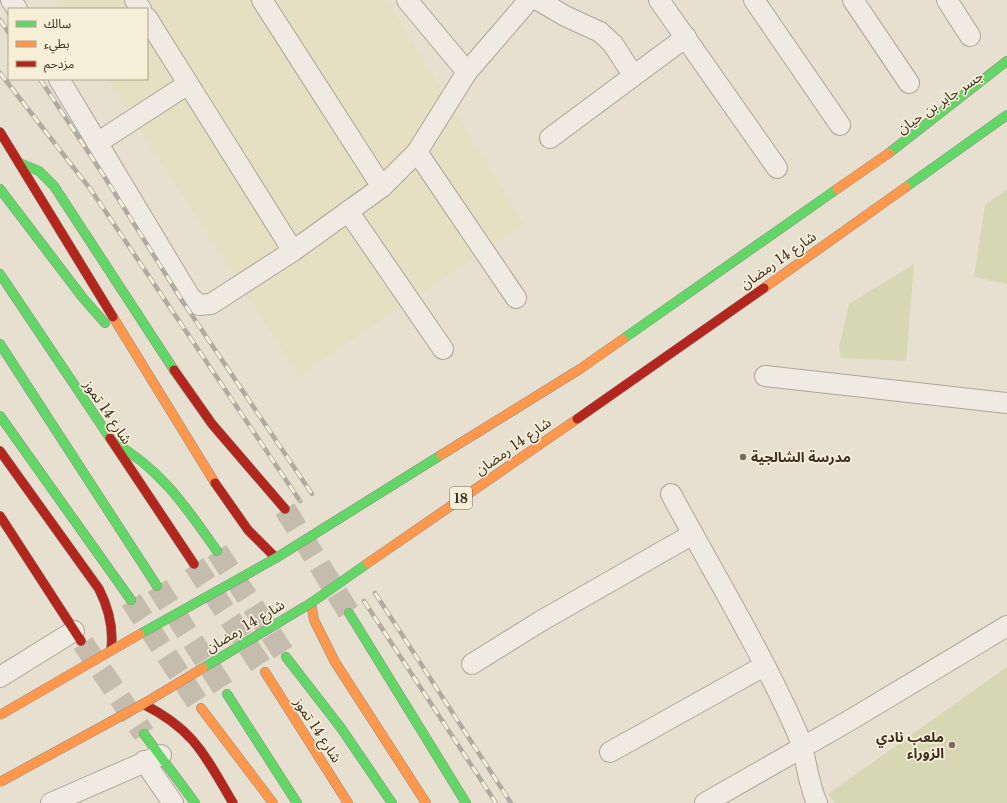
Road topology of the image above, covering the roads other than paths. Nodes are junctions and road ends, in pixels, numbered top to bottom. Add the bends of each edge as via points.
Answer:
1 (262, 0) edge
2 (407, 0) edge
3 (529, 0) edge
4 (538, 0) edge
5 (659, 0) edge
6 (754, 0) edge
7 (852, 0) edge
8 (947, 0) edge
9 (148, 20) edge
10 (970, 36) dead end
11 (686, 37) junction
12 (1007, 61) edge
13 (467, 72) junction
14 (634, 75) junction
15 (1000, 78) dead end
16 (60, 80) edge
17 (909, 83) dead end
18 (188, 84) junction
19 (1007, 115) edge
20 (840, 125) dead end
21 (1007, 127) edge
22 (0, 132) edge
23 (550, 138) dead end
24 (97, 142) junction
25 (417, 152) junction
26 (889, 153) junction
27 (19, 162) junction
28 (777, 168) dead end
29 (382, 186) junction
30 (906, 187) junction
31 (0, 189) edge
32 (348, 211) junction
33 (293, 251) junction
34 (0, 274) edge
35 (516, 298) dead end
36 (127, 342) junction
37 (0, 344) edge
38 (443, 349) dead end
39 (765, 376) dead end
40 (1007, 403) edge
41 (0, 416) edge
42 (109, 440) junction
43 (0, 451) edge
44 (671, 494) dead end
45 (285, 509) tunnel mouth
46 (0, 516) edge
47 (693, 534) junction
48 (217, 551) tunnel mouth
49 (276, 558) junction
50 (194, 564) tunnel mouth
51 (157, 586) tunnel mouth
52 (131, 600) tunnel mouth
53 (311, 603) junction
54 (349, 613) tunnel mouth
55 (1007, 626) edge
56 (78, 636) joint
57 (110, 650) junction
58 (286, 657) tunnel mouth
59 (472, 664) dead end
60 (764, 666) junction
61 (265, 672) tunnel mouth
62 (0, 677) edge
63 (227, 694) tunnel mouth
64 (143, 704) junction
65 (201, 708) tunnel mouth
66 (0, 715) edge
67 (144, 734) tunnel mouth
68 (803, 747) junction
69 (610, 752) dead end
70 (153, 758) junction
71 (0, 782) edge
72 (51, 803) edge
73 (173, 803) edge
74 (195, 803) edge
75 (233, 803) edge
76 (273, 803) edge
77 (296, 803) edge
78 (348, 803) edge
79 (392, 803) edge
80 (426, 803) edge
81 (466, 803) edge
82 (705, 803) edge
83 (817, 803) edge

1 - 29 street
2 - 13 street
3 - 13 street
4 - 14 street via 600,32 613,44
5 - 11 street
6 - 20 street
7 - 17 street
8 - 10 street
9 - 18 street
11 - 14 street
11 - 28 street
12 - 26 main road
13 - 25 street
14 - 23 street
15 - 26 main road, جسر جابر بن حيان
16 - 24 street
18 - 24 street
18 - 33 street
19 - 30 main road
21 - 30 main road
22 - 27 main road
24 - 33 street via 190,297 199,305 210,304
25 - 29 street
25 - 35 street
26 - 49 main road, شارع 14 رمضان, bridge via 580,368
27 - 36 main road
27 - 45 main road via 39,172 54,186 188,392
29 - 32 street
30 - 53 main road, شارع 14 رمضان / 18, bridge
31 - 36 main road via 83,298 103,321
32 - 33 street
32 - 38 street
34 - 42 main road, شارع 14 تموز
36 - 49 main road via 230,505 259,543
37 - 51 main road
39 - 40 street
41 - 52 main road
42 - 48 main road via 129,449 163,476
42 - 50 main road, شارع 14 تموز
43 - 57 main road via 94,581 111,619 113,630
44 - 47 street
46 - 56 main road
47 - 59 street via 541,621
47 - 60 street
49 - 57 main road, شارع 14 رمضان, bridge
53 - 64 main road, شارع 14 رمضان / 18, bridge
53 - 80 main road via 314,620 335,662
54 - 81 main road
55 - 68 street
56 - 62 street
57 - 66 main road, شارع 14 رمضان, bridge
58 - 79 main road via 341,728
60 - 68 street
60 - 69 street
61 - 78 main road, شارع 14 تموز
63 - 77 main road
64 - 71 main road, شارع 14 رمضان / 18, bridge
64 - 75 main road via 174,721 186,732
65 - 76 main road
67 - 70 main road
68 - 82 street
68 - 83 street via 810,787
70 - 72 street
70 - 73 street
70 - 74 main road

